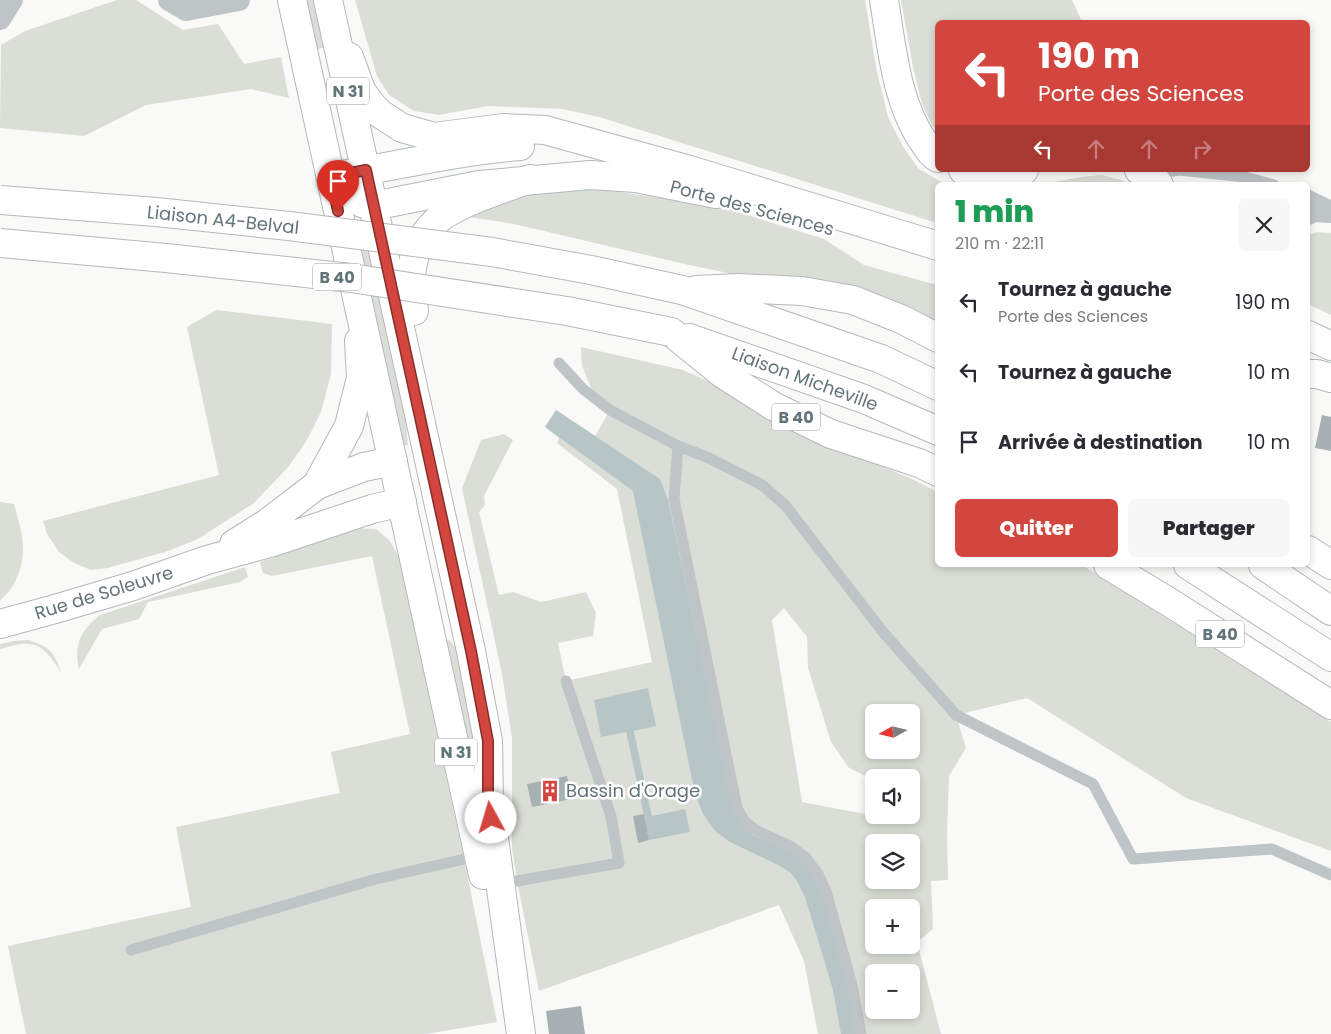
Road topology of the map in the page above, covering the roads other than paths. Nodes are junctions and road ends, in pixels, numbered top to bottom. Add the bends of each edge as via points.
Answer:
1 (12, 0) edge
2 (169, 0) edge
3 (238, 0) edge
4 (292, 0) edge
5 (884, 0) edge
6 (329, 6) edge
7 (0, 19) edge
8 (594, 143) junction
9 (935, 157) edge
10 (973, 172) edge
11 (1012, 172) edge
12 (1171, 172) edge
13 (1198, 172) edge
14 (346, 174) junction
15 (1150, 177) edge
16 (530, 179) junction
17 (1263, 182) edge
18 (1310, 196) edge
19 (0, 200) edge
20 (373, 206) junction
21 (1331, 206) edge
22 (1331, 212) edge
23 (1310, 213) edge
24 (0, 243) edge
25 (935, 245) edge
26 (935, 261) edge
27 (682, 290) junction
28 (356, 295) junction
29 (671, 332) junction
30 (935, 336) edge
31 (1310, 336) edge
32 (1331, 346) edge
33 (559, 363) dead end
34 (1310, 374) edge
35 (1331, 378) edge
36 (935, 385) edge
37 (935, 430) edge
38 (678, 446) junction
39 (393, 461) junction
40 (935, 471) edge
41 (317, 485) junction
42 (428, 497) junction
43 (1310, 551) edge
44 (207, 560) junction
45 (1331, 565) edge
46 (1111, 567) edge
47 (1191, 567) edge
48 (1266, 567) edge
49 (1331, 611) edge
50 (0, 624) edge
51 (1331, 657) edge
52 (566, 681) dead end
53 (1331, 705) edge
54 (492, 869) junction
55 (1331, 875) edge
56 (131, 950) dead end
57 (519, 1019) edge
58 (861, 1034) edge

1 - 7 street
2 - 3 street via 186,10
4 - 14 main road, N 31 via 299,32 320,79
5 - 9 main road via 906,111
6 - 8 main road, Porte des Sciences via 369,102 402,128 434,137 502,128 545,130
6 - 14 main road, N 31
8 - 14 main road, Porte des Sciences via 492,148
8 - 25 main road, Porte des Sciences
10 - 11 main road
12 - 15 lane
13 - 17 lane
14 - 20 main road via 350,194 362,204
14 - 28 main road, N 31
16 - 20 main road, Porte des Sciences via 479,185
16 - 26 main road, Porte des Sciences via 590,175 636,178 721,195
16 - 42 main road, N 31 via 474,199 442,215 426,232 417,249 410,295
18 - 21 lane
19 - 27 main road, Liaison A4-Belval, bridge via 289,226 492,252
20 - 42 main road, N 31
22 - 23 street
24 - 29 main road, B 40, bridge via 351,278 567,311
27 - 30 main road via 802,291 853,300
27 - 36 main road via 881,359
28 - 39 main road, N 31
28 - 41 main road via 361,378 350,426
29 - 37 main road, Liaison Micheville / B 40 via 864,399
29 - 40 main road, B 40 via 723,374 773,406 830,434
31 - 32 main road
33 - 38 lane via 582,390 610,410
34 - 35 main road
38 - 55 lane via 762,486 785,506 883,632 956,715 1093,784 1133,859 1272,849
38 - 58 lane via 674,499 738,808 745,822 756,831 790,846 806,858 818,874 826,891 852,985
39 - 41 main road via 364,467
39 - 42 main road, N 31
41 - 44 main road via 266,524
42 - 44 main road via 372,509
42 - 54 main road, N 31
42 - 54 main road, N 31 via 445,616 471,651 488,741
42 - 54 main road, N 31 via 504,739 505,799
43 - 45 main road
44 - 50 main road, Rue de Soleuvre via 133,586
46 - 53 main road, B 40
47 - 51 main road, B 40
48 - 49 main road
52 - 54 lane via 611,816 619,862
54 - 56 lane via 376,879
54 - 57 main road, N 31
54 - 57 main road, N 31

